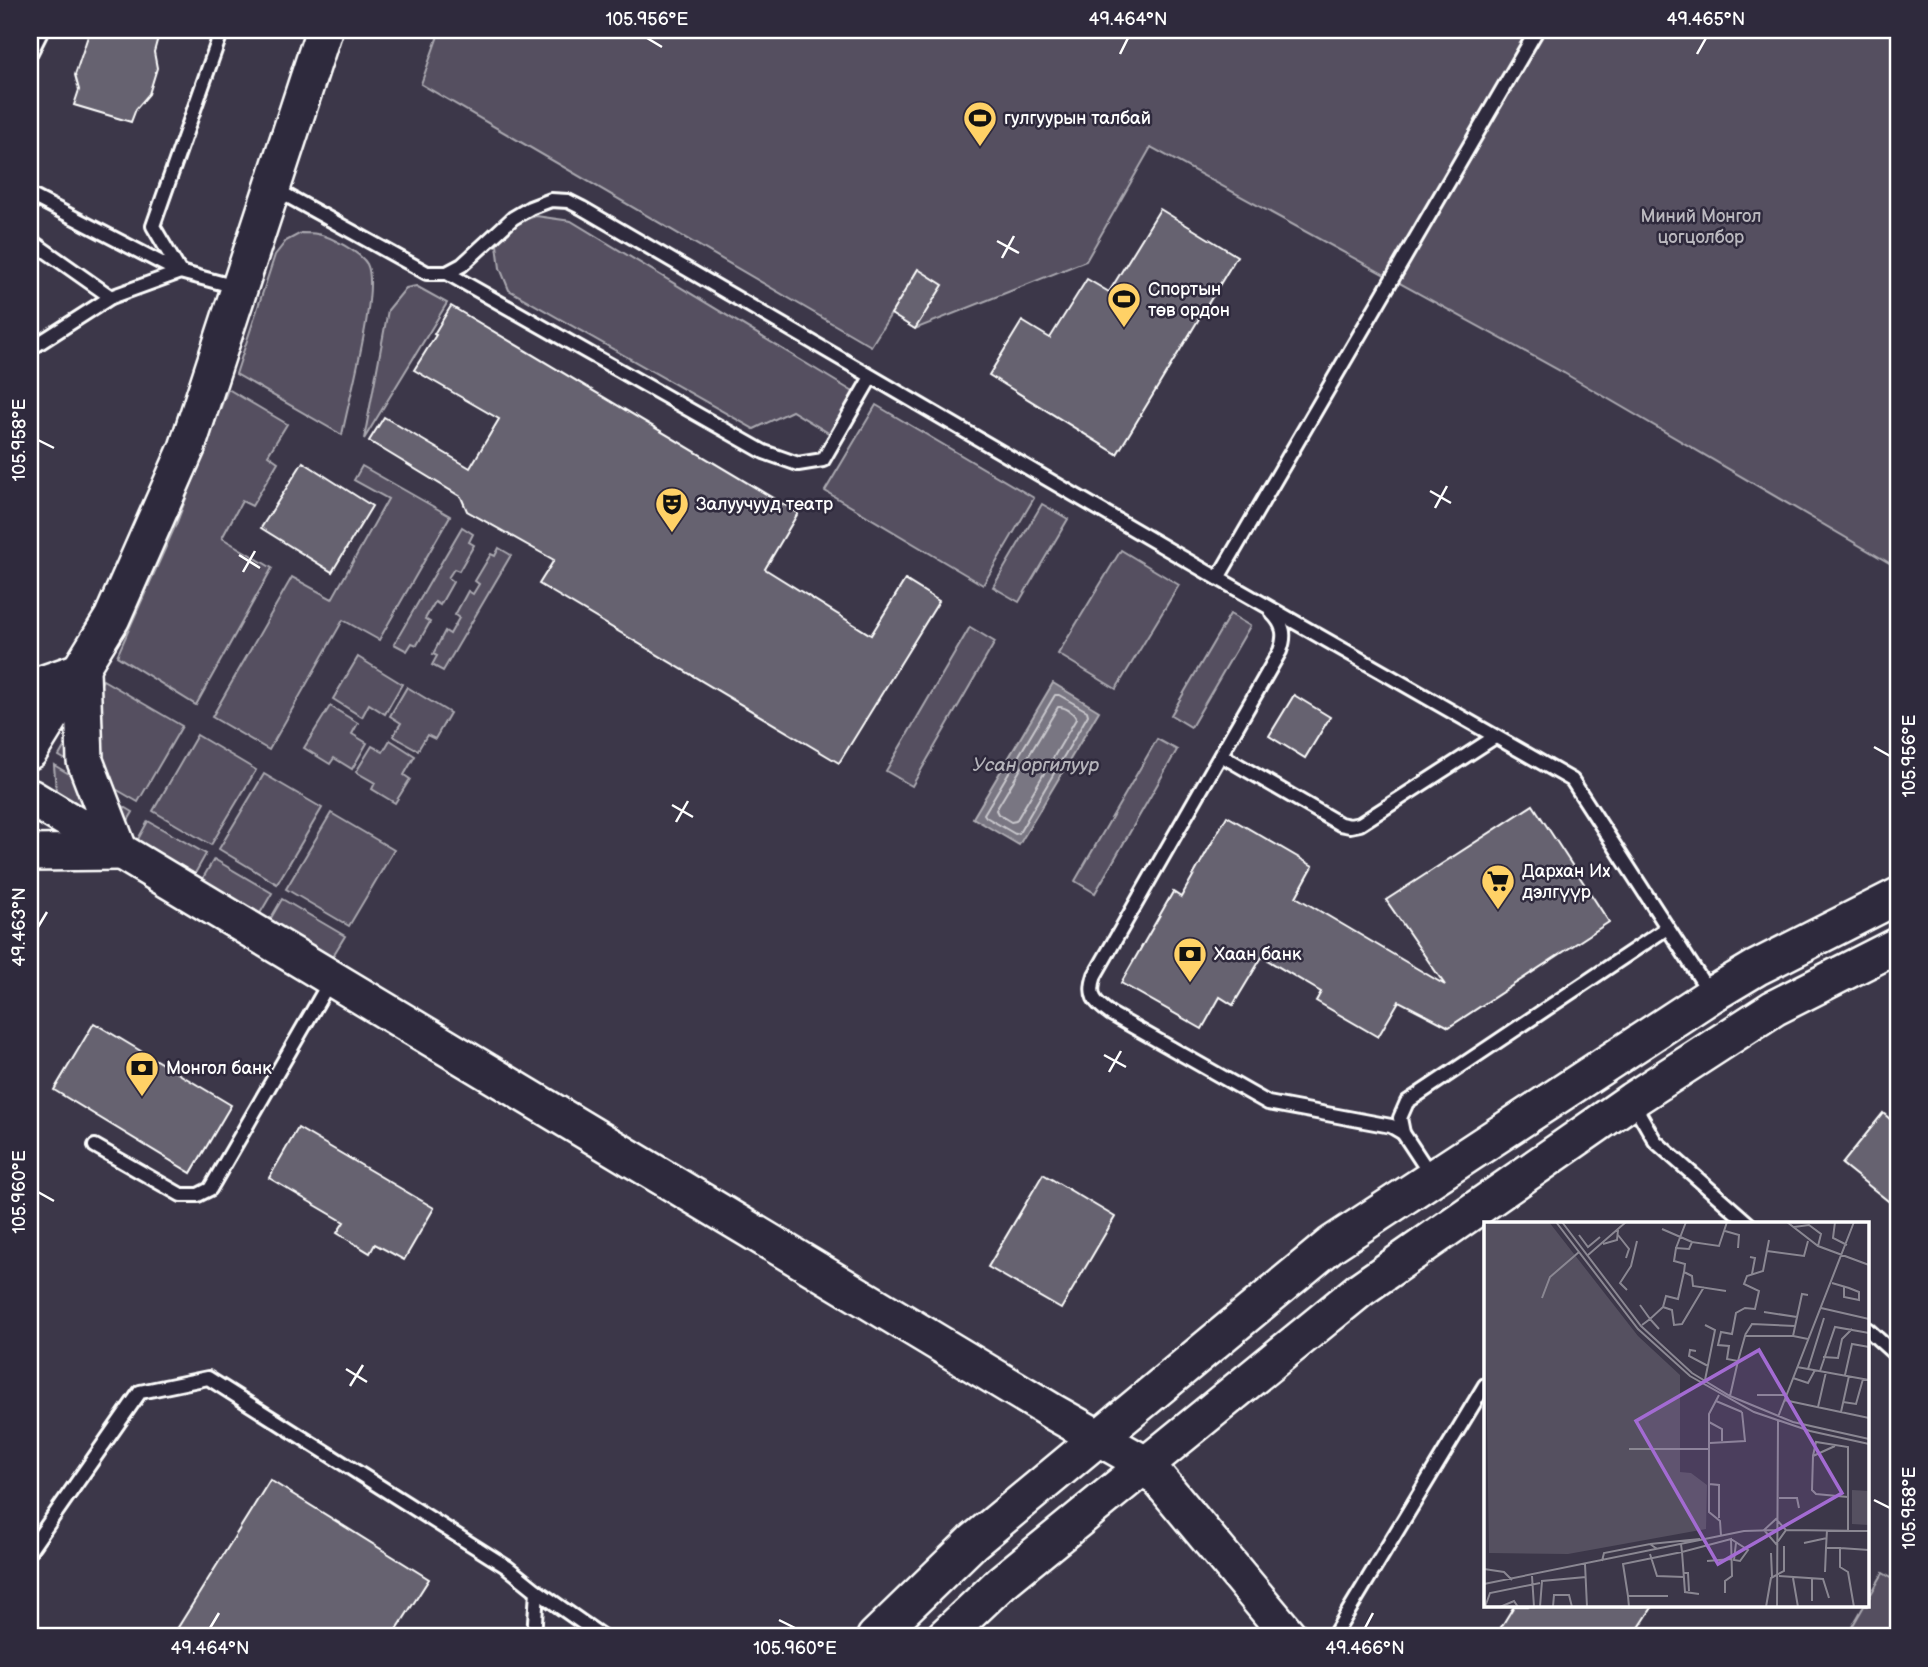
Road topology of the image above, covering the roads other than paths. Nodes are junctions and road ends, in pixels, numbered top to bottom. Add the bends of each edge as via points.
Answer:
1 (42, 30) edge
2 (222, 30) edge
3 (324, 30) edge
4 (1537, 30) edge
5 (30, 54) edge
6 (273, 188) junction
7 (30, 195) edge
8 (30, 240) edge
9 (180, 272) junction
10 (447, 273) junction
11 (240, 288) junction
12 (111, 297) junction
13 (30, 349) edge
14 (872, 377) junction
15 (1218, 578) junction
16 (1265, 605) junction
17 (82, 670) junction
18 (30, 688) edge
19 (1495, 737) junction
20 (30, 751) edge
21 (1221, 755) junction
22 (30, 797) edge
23 (120, 852) junction
24 (30, 853) edge
25 (1898, 896) edge
26 (1667, 928) junction
27 (1898, 945) edge
28 (332, 978) junction
29 (1711, 995) junction
30 (1632, 1100) junction
31 (1403, 1133) junction
32 (95, 1146) dead end
33 (1432, 1178) junction
34 (1747, 1222) edge
35 (1868, 1330) edge
36 (1898, 1357) edge
37 (1484, 1387) edge
38 (1098, 1438) junction
39 (1147, 1465) junction
40 (30, 1550) edge
41 (537, 1591) junction
42 (1279, 1628) edge
43 (534, 1637) edge
44 (603, 1637) edge
45 (875, 1637) edge
46 (944, 1637) edge
47 (1333, 1637) edge

1 - 5 lane
2 - 9 lane via 153,226
3 - 6 main road
4 - 15 lane
6 - 10 lane via 409,265 427,273
6 - 11 main road
7 - 9 lane
8 - 12 lane
9 - 11 lane
9 - 12 lane
10 - 14 lane via 513,218 551,200 568,201
10 - 14 lane via 764,452 798,464 823,460
11 - 17 main road via 187,448 112,618
12 - 13 lane
14 - 15 lane
15 - 16 lane
16 - 19 lane
16 - 21 lane via 1279,620 1284,639
17 - 18 main road
17 - 20 main road
17 - 23 main road via 85,761
19 - 21 lane via 1360,824 1350,826
19 - 26 lane via 1572,780
21 - 31 lane via 1094,975 1092,997 1111,1014 1268,1103 1391,1126
22 - 23 main road
23 - 24 main road
23 - 28 main road
25 - 29 main road
26 - 29 lane
26 - 31 lane via 1414,1096 1402,1110
27 - 30 main road via 1774,1008
28 - 32 lane via 211,1189 181,1195
28 - 38 main road
29 - 33 main road
30 - 34 lane via 1655,1141
30 - 39 main road via 1362,1289
31 - 33 lane
33 - 38 main road via 1332,1244
35 - 36 lane
37 - 47 lane
38 - 39 main road
38 - 45 main road via 972,1542
39 - 42 main road
39 - 46 main road via 1002,1582
40 - 41 lane via 140,1392 208,1378 507,1567
41 - 43 lane
41 - 44 lane

